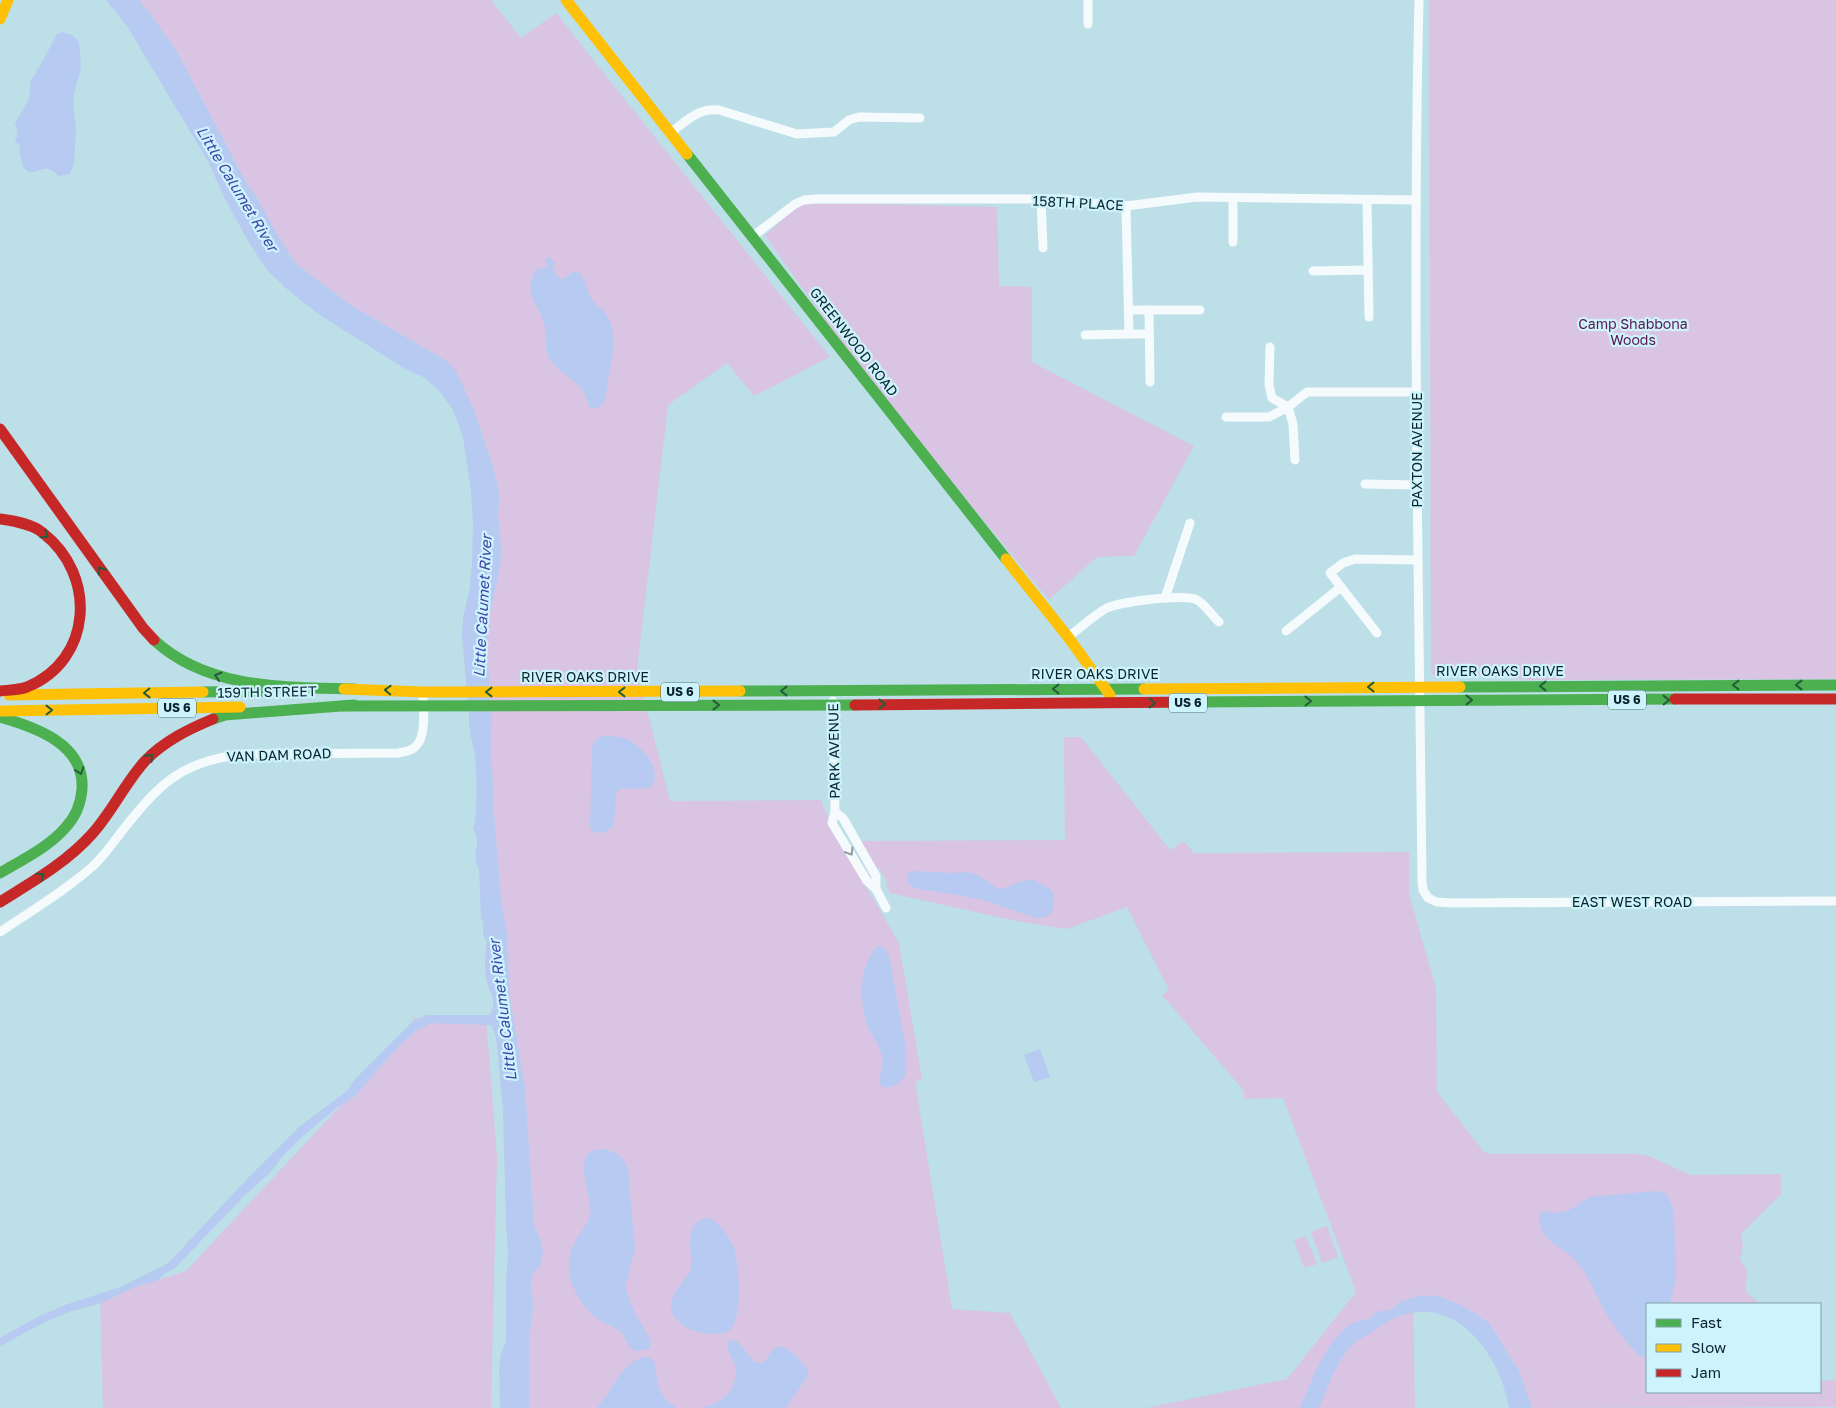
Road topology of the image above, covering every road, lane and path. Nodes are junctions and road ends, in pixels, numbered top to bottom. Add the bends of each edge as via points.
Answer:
1 (8, 0) edge
2 (566, 0) edge
3 (1088, 0) edge
4 (1419, 0) edge
5 (0, 19) edge
6 (1088, 24) dead end
7 (920, 118) dead end
8 (670, 133) junction
9 (1233, 199) junction
10 (1042, 200) junction
11 (1366, 200) junction
12 (1416, 200) junction
13 (1126, 206) junction
14 (752, 237) junction
15 (1233, 242) dead end
16 (1043, 248) dead end
17 (1368, 270) junction
18 (1313, 272) dead end
19 (1128, 310) junction
20 (1149, 310) junction
21 (1200, 310) dead end
22 (1369, 317) dead end
23 (1129, 334) junction
24 (1149, 334) junction
25 (1085, 335) dead end
26 (1270, 347) dead end
27 (1150, 382) dead end
28 (1417, 392) junction
29 (1288, 407) junction
30 (1226, 417) dead end
31 (0, 429) edge
32 (1295, 460) dead end
33 (1365, 484) dead end
34 (1418, 484) junction
35 (0, 519) edge
36 (1190, 523) dead end
37 (1418, 560) junction
38 (1341, 587) junction
39 (1165, 598) junction
40 (1219, 622) dead end
41 (1286, 631) dead end
42 (1377, 633) dead end
43 (1068, 637) junction
44 (1836, 685) edge
45 (1420, 686) junction
46 (354, 689) junction
47 (1105, 689) junction
48 (0, 691) edge
49 (833, 691) junction
50 (423, 692) junction
51 (0, 696) edge
52 (1836, 699) edge
53 (1420, 700) junction
54 (1116, 703) junction
55 (354, 705) junction
56 (833, 705) junction
57 (423, 706) junction
58 (0, 711) edge
59 (0, 717) edge
60 (0, 873) edge
61 (1428, 898) joint
62 (1836, 901) edge
63 (0, 902) edge
64 (886, 908) dead end
65 (0, 932) edge

1 - 5 main road
2 - 8 main road, GREENWOOD ROAD
3 - 6 street
4 - 12 street, PAXTON AVENUE
7 - 8 street via 860,117 849,120 834,132 797,134 707,109
8 - 14 main road, GREENWOOD ROAD
9 - 11 street, 158TH PLACE
9 - 13 street, 158TH PLACE via 1197,198
9 - 15 street
10 - 13 street, 158TH PLACE via 1067,199
10 - 14 street, 158TH PLACE via 804,200
10 - 16 street
11 - 12 street, 158TH PLACE
11 - 17 street
12 - 28 street, PAXTON AVENUE
13 - 19 street
14 - 43 main road, GREENWOOD ROAD
17 - 18 street
17 - 22 street
19 - 20 street
19 - 23 street
20 - 21 street
20 - 24 street
23 - 24 street
23 - 25 street
24 - 27 street
26 - 29 street via 1272,398
28 - 29 street via 1307,392
28 - 34 street, PAXTON AVENUE
29 - 30 street via 1269,417
29 - 32 street via 1293,424
46 -> 31 main road via 232,680 204,671 167,651 143,628
33 - 34 street
34 - 37 street, PAXTON AVENUE
35 -> 48 main road via 29,526 53,541 74,570 82,603 74,643 57,667 25,687
36 - 39 street
37 - 38 street via 1354,559 1330,573
37 - 45 street, PAXTON AVENUE
38 - 41 street
38 - 42 street
39 - 40 street via 1197,600
39 - 43 street via 1107,608
43 - 47 main road, GREENWOOD ROAD
44 -> 45 main road, RIVER OAKS DRIVE / US 6
45 -> 47 main road, RIVER OAKS DRIVE / US 6
45 - 53 street, PAXTON AVENUE
50 -> 46 main road, RIVER OAKS DRIVE / US 6
46 -> 51 main road, 159TH STREET / US 6
47 -> 49 main road, RIVER OAKS DRIVE / US 6
47 - 54 main road, GREENWOOD ROAD
49 -> 50 main road, RIVER OAKS DRIVE / US 6
49 - 56 street, PARK AVENUE
50 - 57 street, VAN DAM ROAD
53 -> 52 main road, RIVER OAKS DRIVE / US 6
54 -> 53 main road, RIVER OAKS DRIVE / US 6
53 - 61 street, PAXTON AVENUE via 1422,881
56 -> 54 main road, RIVER OAKS DRIVE / US 6
55 - 57 main road, RIVER OAKS DRIVE / US 6
58 -> 55 main road, 159TH STREET / US 6
63 -> 55 main road via 43,876 79,847 105,818 146,760 176,735 225,715
57 -> 56 main road, RIVER OAKS DRIVE / US 6
56 - 64 street, PARK AVENUE via 835,812 832,823
57 - 65 street, VAN DAM ROAD via 422,737 409,751 246,754 216,758 174,776 153,795 94,866
59 -> 60 main road via 27,725 63,745 78,765 84,788 82,801 67,827
61 - 62 street, EAST WEST ROAD via 1452,903

